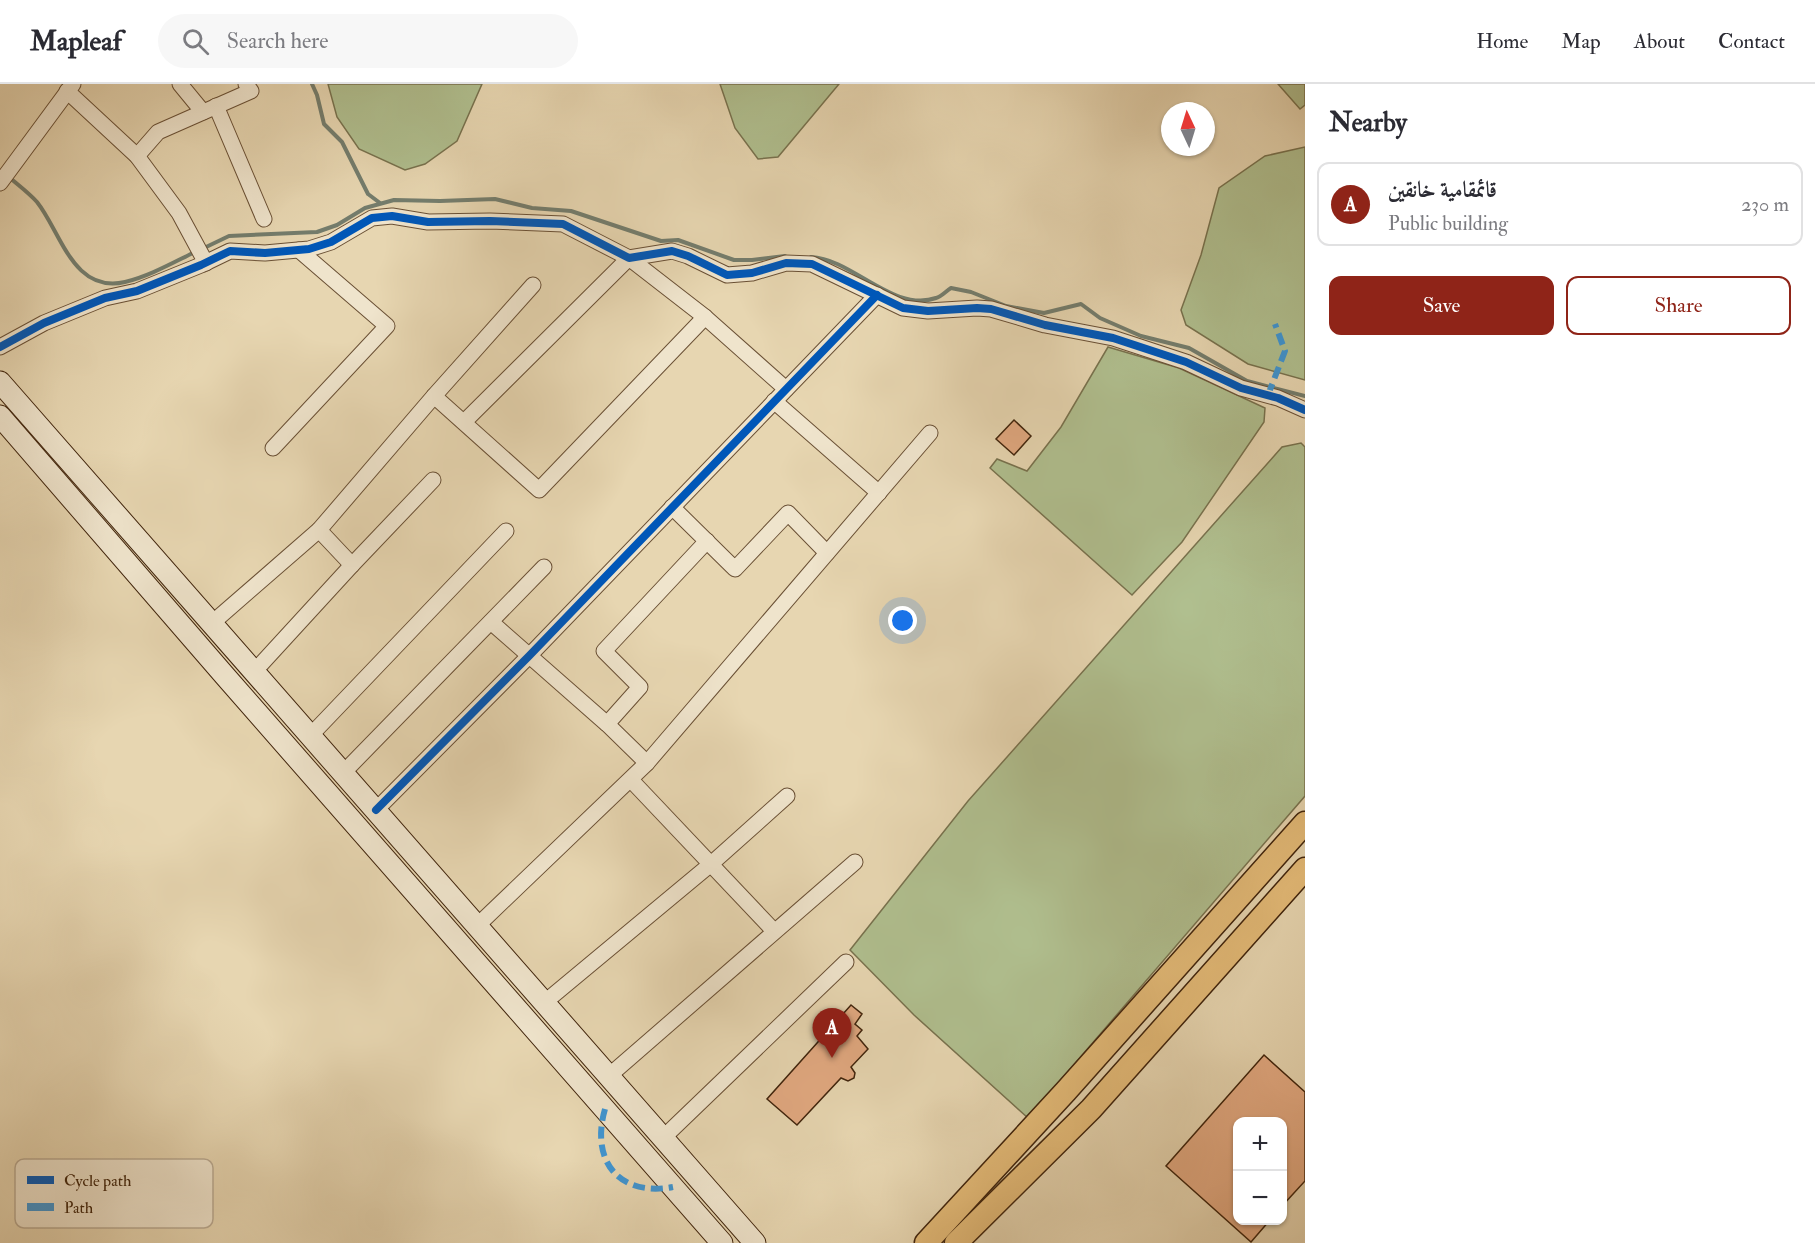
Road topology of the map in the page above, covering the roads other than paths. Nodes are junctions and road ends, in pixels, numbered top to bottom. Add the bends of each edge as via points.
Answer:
1 (180, 84) edge
2 (246, 84) edge
3 (70, 87) edge
4 (210, 109) junction
5 (137, 156) junction
6 (4, 178) edge
7 (264, 219) dead end
8 (299, 250) junction
9 (629, 258) junction
10 (204, 261) junction
11 (533, 285) dead end
12 (877, 295) junction
13 (705, 317) junction
14 (0, 348) edge
15 (0, 382) edge
16 (786, 389) junction
17 (434, 396) junction
18 (774, 401) junction
19 (1305, 410) edge
20 (0, 416) edge
21 (464, 422) junction
22 (930, 434) dead end
23 (273, 448) dead end
24 (433, 480) dead end
25 (879, 493) junction
26 (672, 507) junction
27 (319, 530) junction
28 (506, 531) dead end
29 (707, 540) junction
30 (827, 553) junction
31 (352, 565) junction
32 (544, 567) dead end
33 (491, 622) junction
34 (214, 628) junction
35 (201, 646) junction
36 (529, 656) junction
37 (248, 667) junction
38 (225, 676) junction
39 (607, 723) junction
40 (310, 736) junction
41 (647, 764) junction
42 (343, 773) junction
43 (631, 780) junction
44 (787, 795) dead end
45 (376, 810) junction
46 (1305, 823) edge
47 (1279, 852) junction
48 (855, 862) dead end
49 (711, 864) junction
50 (1304, 870) edge
51 (478, 926) junction
52 (774, 931) junction
53 (846, 962) dead end
54 (545, 1002) junction
55 (613, 1080) junction
56 (598, 1101) junction
57 (664, 1137) junction
58 (722, 1243) edge
59 (756, 1243) edge
60 (926, 1243) edge
61 (956, 1243) edge

1 - 4 street
2 - 4 street via 251,91
3 - 5 street
3 - 6 street
4 - 5 street via 158,132
4 - 7 street
5 - 10 street via 179,213
8 - 9 street via 332,242 372,218 392,216 428,222 563,224
8 - 10 street via 231,251
8 - 23 street via 387,326
9 - 12 street via 672,251 727,275 752,273 786,263 812,264
9 - 13 street
9 - 21 street
10 - 14 street via 137,291 105,298 54,318
11 - 17 street
12 - 16 street
12 - 19 street via 903,308 991,309 1044,325 1113,338 1186,362 1241,388
13 - 16 street
13 - 21 street via 539,490
15 - 34 main road
16 - 18 street
17 - 21 street
17 - 27 street
18 - 25 street
18 - 26 street
20 - 35 main road
22 - 25 street
24 - 31 street
25 - 30 street
26 - 29 street
26 - 36 street
27 - 31 street
27 - 34 street
28 - 40 street
29 - 30 street via 735,569 788,513
29 - 39 street via 604,651 640,687
30 - 41 street
31 - 37 street
32 - 33 street
33 - 36 street
33 - 42 street
34 - 35 main road via 218,636 214,644
34 - 37 main road
35 - 38 main road
36 - 39 street
36 - 45 street
37 - 38 main road via 238,658 225,666
37 - 40 main road
38 - 56 main road
39 - 41 street
40 - 42 main road
41 - 43 street
42 - 45 main road
43 - 49 street
43 - 51 street
44 - 49 street
45 - 51 main road
46 - 47 main road
47 - 50 main road
47 - 60 main road
48 - 52 street
49 - 52 street
49 - 54 street
50 - 61 main road via 1091,1109
51 - 54 main road
52 - 55 street
53 - 57 street
54 - 55 main road
55 - 56 main road
55 - 57 main road
56 - 58 main road
57 - 59 main road

